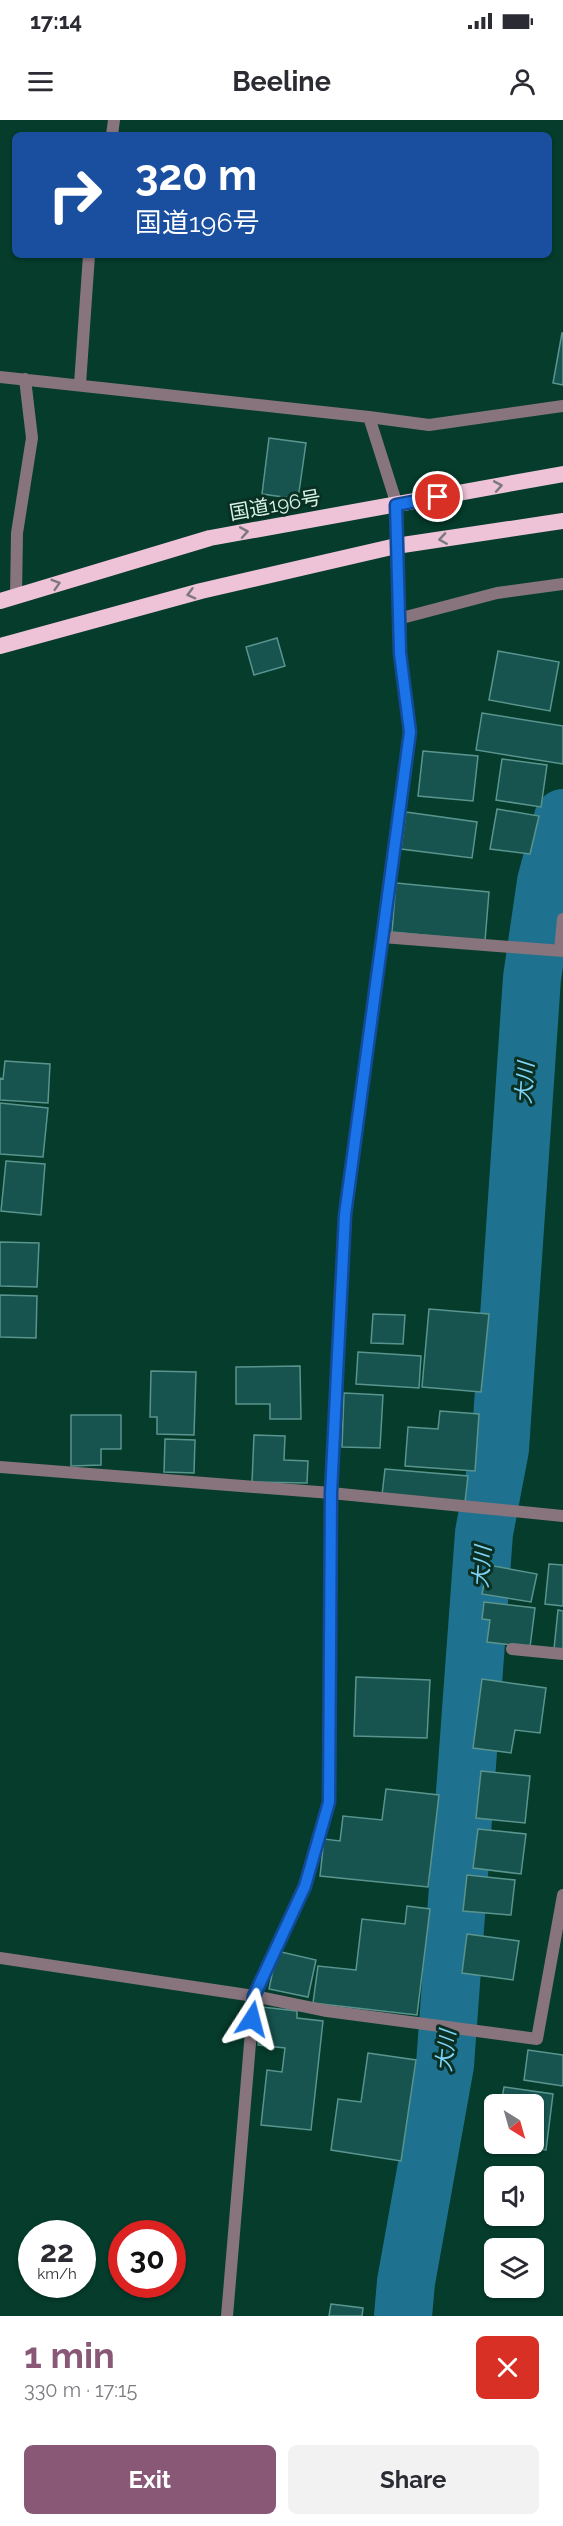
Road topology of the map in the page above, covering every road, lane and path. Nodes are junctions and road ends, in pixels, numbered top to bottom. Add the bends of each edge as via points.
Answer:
1 (89, 258) edge
2 (0, 377) edge
3 (25, 379) junction
4 (80, 384) junction
5 (563, 406) edge
6 (369, 417) junction
7 (563, 474) edge
8 (396, 505) junction
9 (563, 521) edge
10 (396, 546) junction
11 (563, 584) edge
12 (8, 598) edge
13 (398, 619) junction
14 (0, 646) edge
15 (563, 919) edge
16 (382, 937) junction
17 (561, 950) edge
18 (0, 1467) edge
19 (331, 1493) junction
20 (563, 1516) edge
21 (512, 1649) dead end
22 (563, 1654) edge
23 (563, 1895) edge
24 (557, 1955) edge
25 (0, 1959) edge
26 (254, 1996) junction
27 (227, 2316) edge

1 - 4 street
2 - 3 street
3 - 4 street
3 - 12 street via 32,438
4 - 6 street
5 - 6 street via 429,425
6 - 8 street
8 -> 7 highway, 国道196号
8 - 10 street
12 -> 8 highway, 国道196号 via 210,538
9 -> 10 highway
10 - 13 street
10 -> 14 highway via 201,591
11 - 13 street via 497,593
13 - 16 street via 410,732
15 - 17 street
16 - 17 street
16 - 19 street via 345,1215
18 - 19 street
19 - 20 street
19 - 26 street via 329,1802 305,1886
21 - 22 street
23 - 24 street
24 - 26 street via 537,2039 327,2012
25 - 26 street
26 - 27 street

